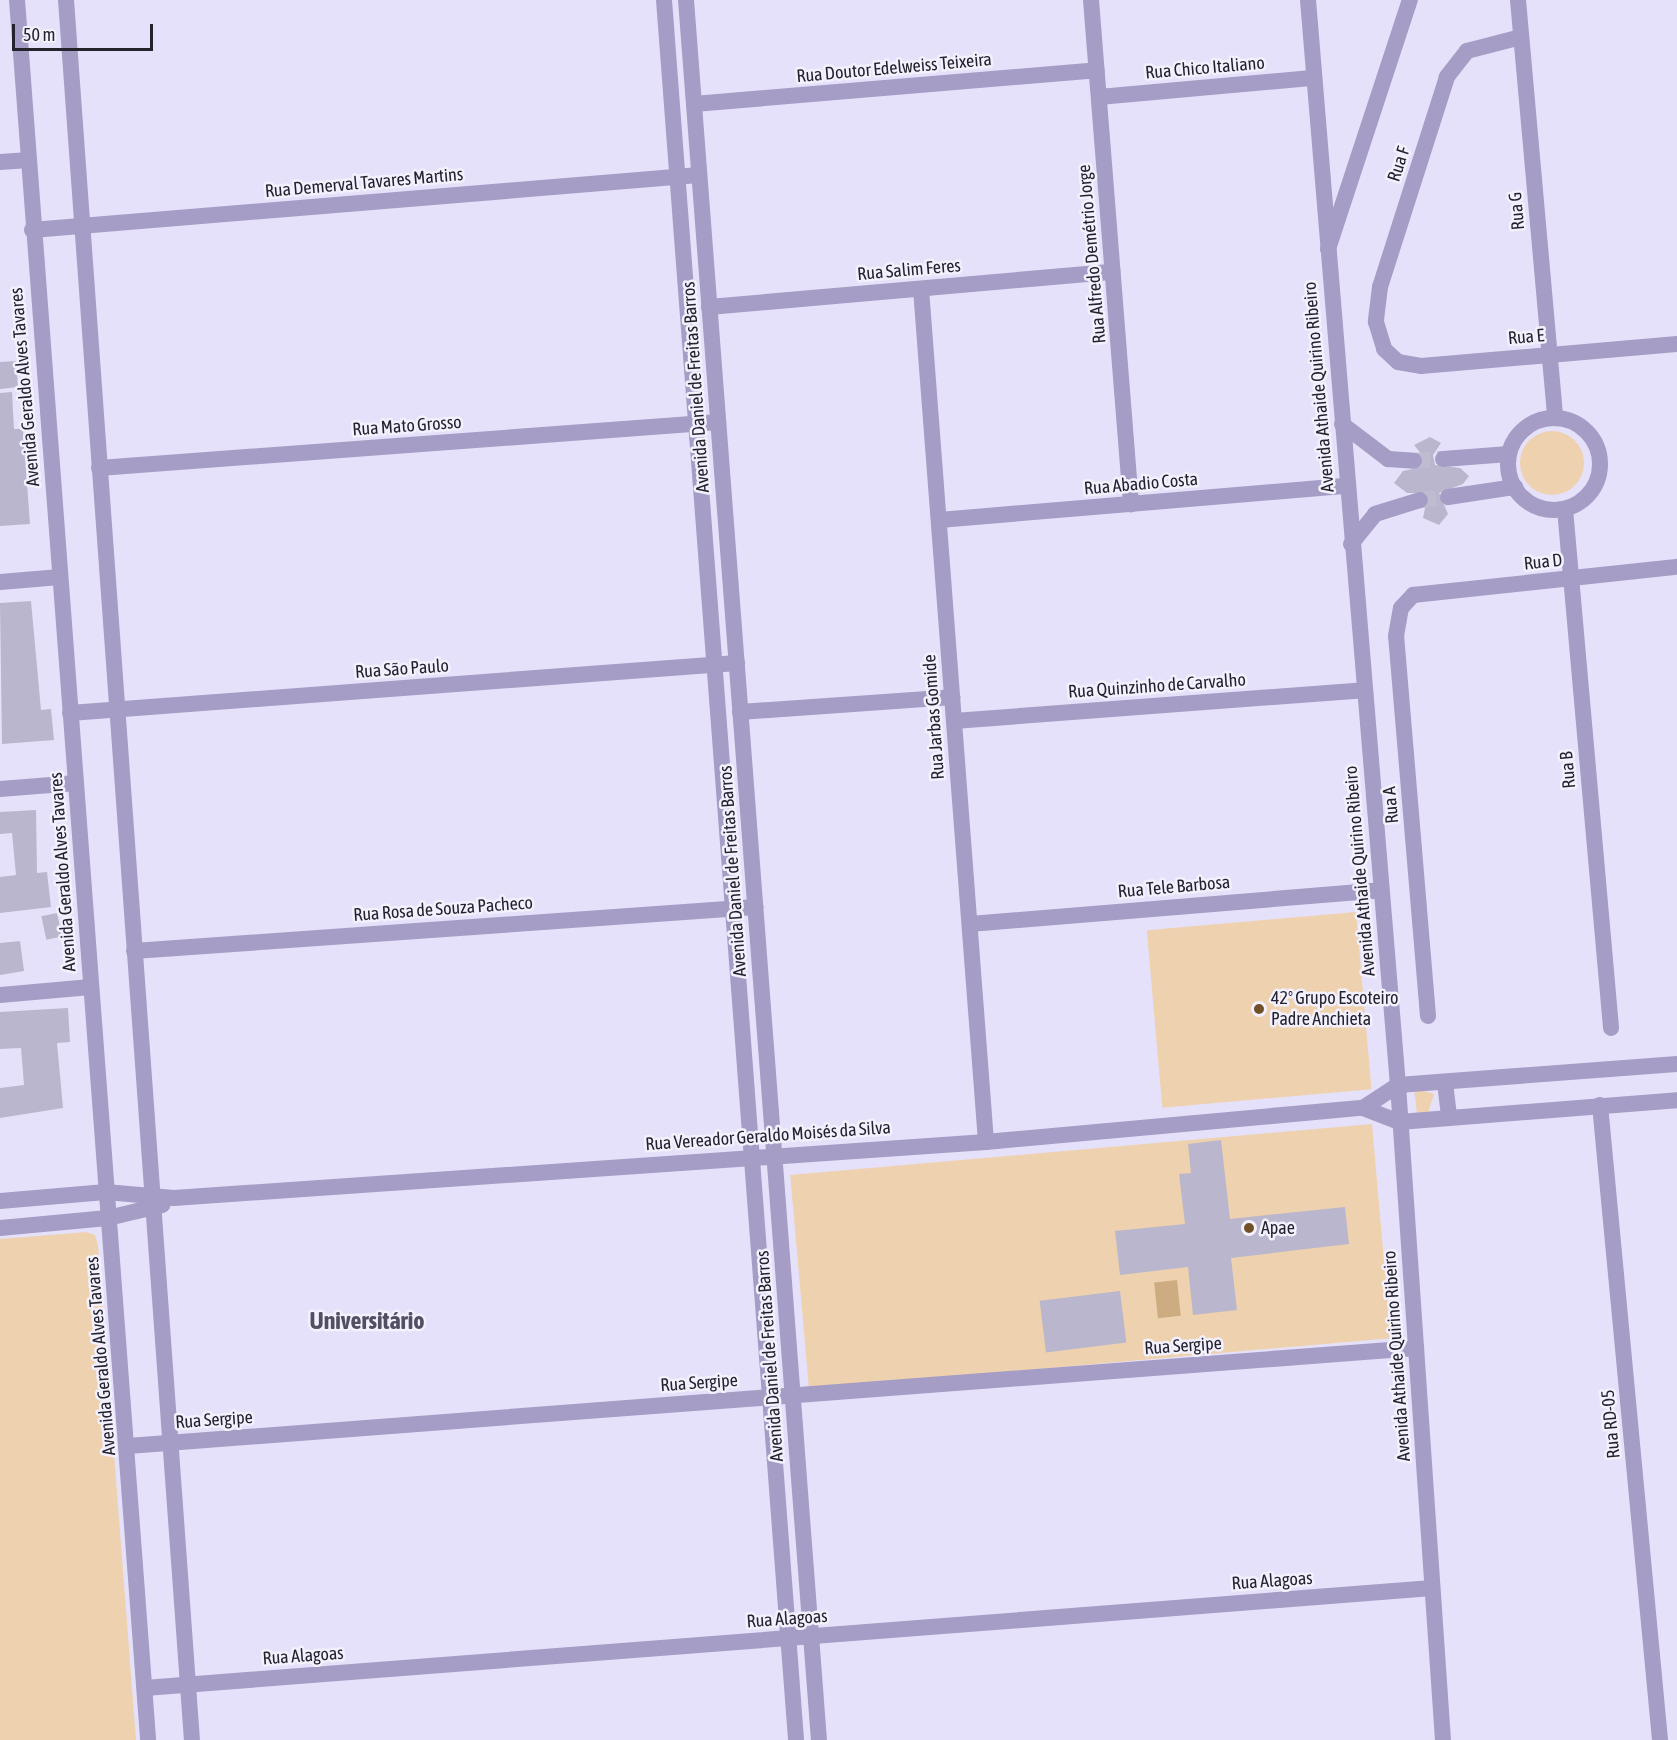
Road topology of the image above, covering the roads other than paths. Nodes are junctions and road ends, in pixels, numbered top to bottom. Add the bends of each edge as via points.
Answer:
1 (17, 0) edge
2 (66, 0) edge
3 (664, 0) edge
4 (686, 0) edge
5 (1091, 0) edge
6 (1308, 0) edge
7 (1410, 0) edge
8 (1518, 0) edge
9 (1521, 37) junction
10 (1097, 70) junction
11 (1314, 78) junction
12 (1099, 97) junction
13 (694, 104) junction
14 (29, 160) junction
15 (0, 162) edge
16 (699, 175) junction
17 (678, 177) junction
18 (82, 226) junction
19 (32, 230) junction
20 (1328, 250) junction
21 (1112, 272) junction
22 (921, 289) junction
23 (709, 307) junction
24 (1677, 344) edge
25 (1384, 349) joint
26 (1549, 355) junction
27 (1555, 418) junction
28 (718, 422) junction
29 (696, 424) junction
30 (1342, 424) junction
31 (1509, 454) junction
32 (1443, 459) tunnel mouth
33 (1414, 461) tunnel mouth
34 (99, 468) junction
35 (1347, 486) junction
36 (1515, 488) junction
37 (1448, 497) tunnel mouth
38 (1420, 500) tunnel mouth
39 (1131, 504) junction
40 (1565, 509) junction
41 (939, 520) junction
42 (1351, 544) junction
43 (1677, 567) edge
44 (60, 577) junction
45 (1571, 578) junction
46 (0, 582) edge
47 (1413, 595) joint
48 (736, 663) junction
49 (715, 665) junction
50 (1364, 690) junction
51 (952, 697) junction
52 (117, 709) junction
53 (741, 712) junction
54 (70, 713) junction
55 (954, 721) junction
56 (75, 783) junction
57 (0, 789) edge
58 (1381, 890) junction
59 (755, 907) junction
60 (733, 908) junction
61 (970, 924) junction
62 (134, 951) junction
63 (91, 987) junction
64 (0, 995) edge
65 (1428, 1016) dead end
66 (1611, 1028) dead end
67 (1677, 1064) edge
68 (1445, 1083) junction
69 (1398, 1085) junction
70 (1677, 1100) edge
71 (1600, 1105) junction
72 (1363, 1108) junction
73 (1449, 1116) junction
74 (1399, 1122) junction
75 (986, 1142) junction
76 (774, 1155) junction
77 (752, 1156) junction
78 (106, 1192) junction
79 (150, 1192) junction
80 (174, 1198) junction
81 (0, 1201) edge
82 (152, 1210) junction
83 (108, 1218) junction
84 (0, 1228) edge
85 (1416, 1348) junction
86 (793, 1395) junction
87 (770, 1397) junction
88 (170, 1443) junction
89 (128, 1446) junction
90 (1432, 1588) junction
91 (811, 1636) junction
92 (788, 1638) junction
93 (188, 1685) junction
94 (145, 1688) junction
95 (148, 1740) edge
96 (192, 1740) edge
97 (796, 1740) edge
98 (819, 1740) edge
99 (1443, 1740) edge
100 (1660, 1740) edge

1 - 14 street, Avenida Geraldo Alves Tavares
2 - 18 street
3 - 17 street, Avenida Daniel de Freitas Barros
4 - 13 street, Avenida Daniel de Freitas Barros
5 - 10 street, Rua Alfredo Demétrio Jorge
6 - 11 street, Avenida Athaide Quirino Ribeiro
7 - 20 street
8 - 9 street, Rua G
9 - 25 street, Rua F via 1467,51 1447,77 1380,287 1376,322
9 - 26 street, Rua G
10 - 12 street, Rua Alfredo Demétrio Jorge
10 - 13 street, Rua Doutor Edelweiss Teixeira
11 - 12 street, Rua Chico Italiano
11 - 20 street, Avenida Athaide Quirino Ribeiro
12 - 21 street, Rua Alfredo Demétrio Jorge
13 - 16 street, Avenida Daniel de Freitas Barros
14 - 15 street
14 - 19 street, Avenida Geraldo Alves Tavares
16 - 17 street, Rua Demerval Tavares Martins
16 - 23 street, Avenida Daniel de Freitas Barros
17 - 18 street, Rua Demerval Tavares Martins
17 - 29 street, Avenida Daniel de Freitas Barros
18 - 19 street, Rua Demerval Tavares Martins
18 - 34 street
19 - 44 street, Avenida Geraldo Alves Tavares
20 - 30 street, Avenida Athaide Quirino Ribeiro
21 - 22 street, Rua Salim Feres
21 - 39 street, Rua Alfredo Demétrio Jorge
22 - 23 street, Rua Salim Feres
22 - 41 street, Rua Jarbas Gomide
23 - 28 street, Avenida Daniel de Freitas Barros
24 - 26 street, Rua E
25 - 26 street, Rua E via 1398,362 1421,366
26 - 27 street, Rua G
27 - 31 street via 1525,428
27 - 40 street via 1585,430 1600,459 1592,491
28 - 29 street, Rua Mato Grosso
28 - 48 street, Avenida Daniel de Freitas Barros
29 - 34 street, Rua Mato Grosso
29 - 49 street, Avenida Daniel de Freitas Barros
30 - 33 street via 1388,459
30 - 35 street, Avenida Athaide Quirino Ribeiro
31 - 32 street
31 - 36 street
34 - 52 street
35 - 39 street, Rua Abadio Costa
35 - 42 street, Avenida Athaide Quirino Ribeiro
36 - 37 street
36 - 40 street via 1536,506
38 - 42 street via 1375,514
39 - 41 street, Rua Abadio Costa
40 - 45 street, Rua B
41 - 51 street, Rua Jarbas Gomide
42 - 50 street, Avenida Athaide Quirino Ribeiro
43 - 45 street, Rua D
44 - 46 street
44 - 54 street, Avenida Geraldo Alves Tavares
45 - 47 street, Rua D
45 - 66 street, Rua B
47 - 65 street, Rua A via 1401,608 1396,636
48 - 49 street, Rua São Paulo
48 - 53 street, Avenida Daniel de Freitas Barros
49 - 52 street, Rua São Paulo
49 - 60 street, Avenida Daniel de Freitas Barros
50 - 55 street, Rua Quinzinho de Carvalho
50 - 58 street, Avenida Athaide Quirino Ribeiro
51 - 53 street
51 - 55 street, Rua Jarbas Gomide
52 - 54 street, Rua São Paulo
52 - 62 street
53 - 59 street, Avenida Daniel de Freitas Barros
54 - 56 street, Avenida Geraldo Alves Tavares
55 - 61 street, Rua Jarbas Gomide
56 - 57 street
56 - 63 street, Avenida Geraldo Alves Tavares
58 - 61 street, Rua Tele Barbosa
58 - 69 street, Avenida Athaide Quirino Ribeiro
59 - 60 street, Rua Rosa de Souza Pacheco
59 - 76 street, Avenida Daniel de Freitas Barros
60 - 62 street, Rua Rosa de Souza Pacheco
60 - 77 street, Avenida Daniel de Freitas Barros
61 - 75 street, Rua Jarbas Gomide
62 - 79 street
63 - 64 street
63 - 78 street, Avenida Geraldo Alves Tavares
67 - 68 street
68 - 69 street
68 - 73 street
69 - 72 street, Rua Vereador Geraldo Moisés da Silva
69 - 74 street, Avenida Athaide Quirino Ribeiro
70 - 71 street
71 - 73 street
71 - 100 street, Rua RD-05
72 - 74 street, Rua Vereador Geraldo Moisés da Silva
72 - 75 street, Rua Vereador Geraldo Moisés da Silva
73 - 74 street
74 - 85 street, Avenida Athaide Quirino Ribeiro
75 - 76 street, Rua Vereador Geraldo Moisés da Silva
76 - 77 street, Rua Vereador Geraldo Moisés da Silva
76 - 86 street, Avenida Daniel de Freitas Barros
77 - 80 street, Rua Vereador Geraldo Moisés da Silva
77 - 87 street, Avenida Daniel de Freitas Barros
78 - 79 street, Rua Vereador Geraldo Moisés da Silva
78 - 81 street, Rua Vereador Geraldo Moisés da Silva
78 - 83 street, Avenida Geraldo Alves Tavares
79 - 80 street, Rua Vereador Geraldo Moisés da Silva
79 - 82 street
80 - 82 street, Rua Vereador Geraldo Moisés da Silva
82 - 83 street, Rua Vereador Geraldo Moisés da Silva
82 - 88 street
83 - 84 street, Rua Vereador Geraldo Moisés da Silva
83 - 89 street, Avenida Geraldo Alves Tavares
85 - 86 street, Rua Sergipe
85 - 90 street, Avenida Athaide Quirino Ribeiro
86 - 87 street, Rua Sergipe
86 - 91 street, Avenida Daniel de Freitas Barros
87 - 88 street, Rua Sergipe
87 - 92 street, Avenida Daniel de Freitas Barros
88 - 89 street, Rua Sergipe
88 - 93 street
89 - 94 street, Avenida Geraldo Alves Tavares
90 - 91 street, Rua Alagoas
90 - 99 street, Avenida Athaide Quirino Ribeiro
91 - 92 street, Rua Alagoas
91 - 98 street, Avenida Daniel de Freitas Barros
92 - 93 street, Rua Alagoas
92 - 97 street, Avenida Daniel de Freitas Barros
93 - 94 street, Rua Alagoas
93 - 96 street
94 - 95 street, Avenida Geraldo Alves Tavares

